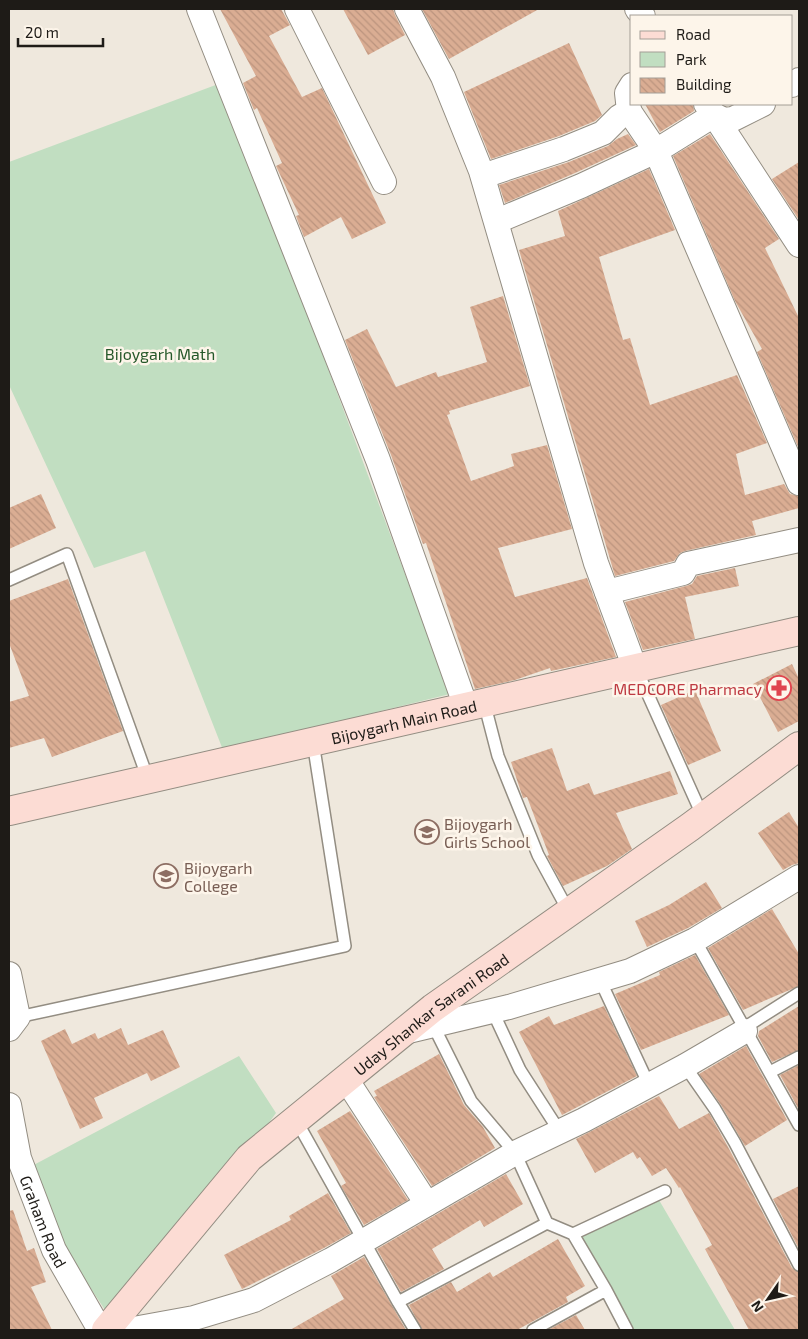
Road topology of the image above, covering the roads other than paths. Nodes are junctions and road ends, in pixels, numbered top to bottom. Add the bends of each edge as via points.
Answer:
1 (200, 9) edge
2 (297, 9) edge
3 (407, 9) edge
4 (630, 88) edge
5 (761, 105) edge
6 (710, 109) edge
7 (630, 111) junction
8 (656, 150) junction
9 (483, 176) junction
10 (384, 182) dead end
11 (497, 221) junction
12 (799, 245) edge
13 (799, 483) edge
14 (799, 540) edge
15 (9, 580) edge
16 (607, 592) junction
17 (799, 631) edge
18 (635, 668) junction
19 (475, 705) junction
20 (313, 742) junction
21 (799, 746) edge
22 (148, 779) junction
23 (9, 811) edge
24 (703, 817) junction
25 (799, 877) edge
26 (569, 912) junction
27 (695, 940) junction
28 (9, 974) edge
29 (600, 980) junction
30 (799, 993) edge
31 (492, 1010) junction
32 (13, 1023) edge
33 (433, 1025) junction
34 (745, 1029) junction
35 (404, 1032) junction
36 (799, 1057) edge
37 (685, 1066) junction
38 (770, 1072) junction
39 (346, 1079) junction
40 (649, 1085) junction
41 (10, 1116) edge
42 (296, 1120) junction
43 (799, 1125) edge
44 (560, 1132) junction
45 (515, 1153) junction
46 (665, 1191) dead end
47 (427, 1204) junction
48 (548, 1223) junction
49 (573, 1234) junction
50 (364, 1242) junction
51 (799, 1265) edge
52 (606, 1290) junction
53 (398, 1302) junction
54 (100, 1330) edge
55 (106, 1330) edge
56 (128, 1330) edge
57 (414, 1330) edge
58 (533, 1330) edge
59 (627, 1330) edge

1 - 19 street
2 - 10 street
3 - 9 street via 443,77
4 - 7 street via 627,93
5 - 6 street via 724,120
6 - 8 street
6 - 12 street
7 - 8 street
7 - 9 street via 603,132 564,149
8 - 11 street
8 - 13 street
9 - 11 street
11 - 16 street
14 - 16 street via 688,564 683,573
15 - 22 lane via 67,554
16 - 18 street
17 - 18 street, Bijoygarh Main Road
18 - 19 street, Bijoygarh Main Road
18 - 24 lane
19 - 20 street, Bijoygarh Main Road
19 - 26 lane via 538,855
20 - 22 street, Bijoygarh Main Road
20 - 32 lane via 345,946
21 - 24 street, Uday Shankar Sarani Road
22 - 23 street, Bijoygarh Main Road
24 - 26 street, Uday Shankar Sarani Road
25 - 27 street
26 - 35 street, Uday Shankar Sarani Road
27 - 29 street via 630,971
27 - 34 lane
28 - 32 street
29 - 31 street
29 - 40 lane
30 - 34 lane
31 - 33 street
31 - 44 lane via 520,1070
33 - 35 street
33 - 45 lane via 471,1101
34 - 37 street
34 - 38 lane
35 - 39 street, Uday Shankar Sarani Road
36 - 38 lane
37 - 40 street
37 - 51 lane via 735,1143
38 - 43 lane
39 - 42 street, Uday Shankar Sarani Road
39 - 47 street
40 - 44 street
41 - 54 street, Graham Road via 19,1158 54,1250
42 - 50 lane
42 - 55 street, Uday Shankar Sarani Road via 249,1158
44 - 45 street
45 - 47 street
45 - 48 lane
46 - 49 lane
47 - 50 street
48 - 49 lane
48 - 53 lane
49 - 52 lane
50 - 53 lane
50 - 56 street via 254,1300 194,1318
52 - 58 lane
52 - 59 lane
53 - 57 lane

